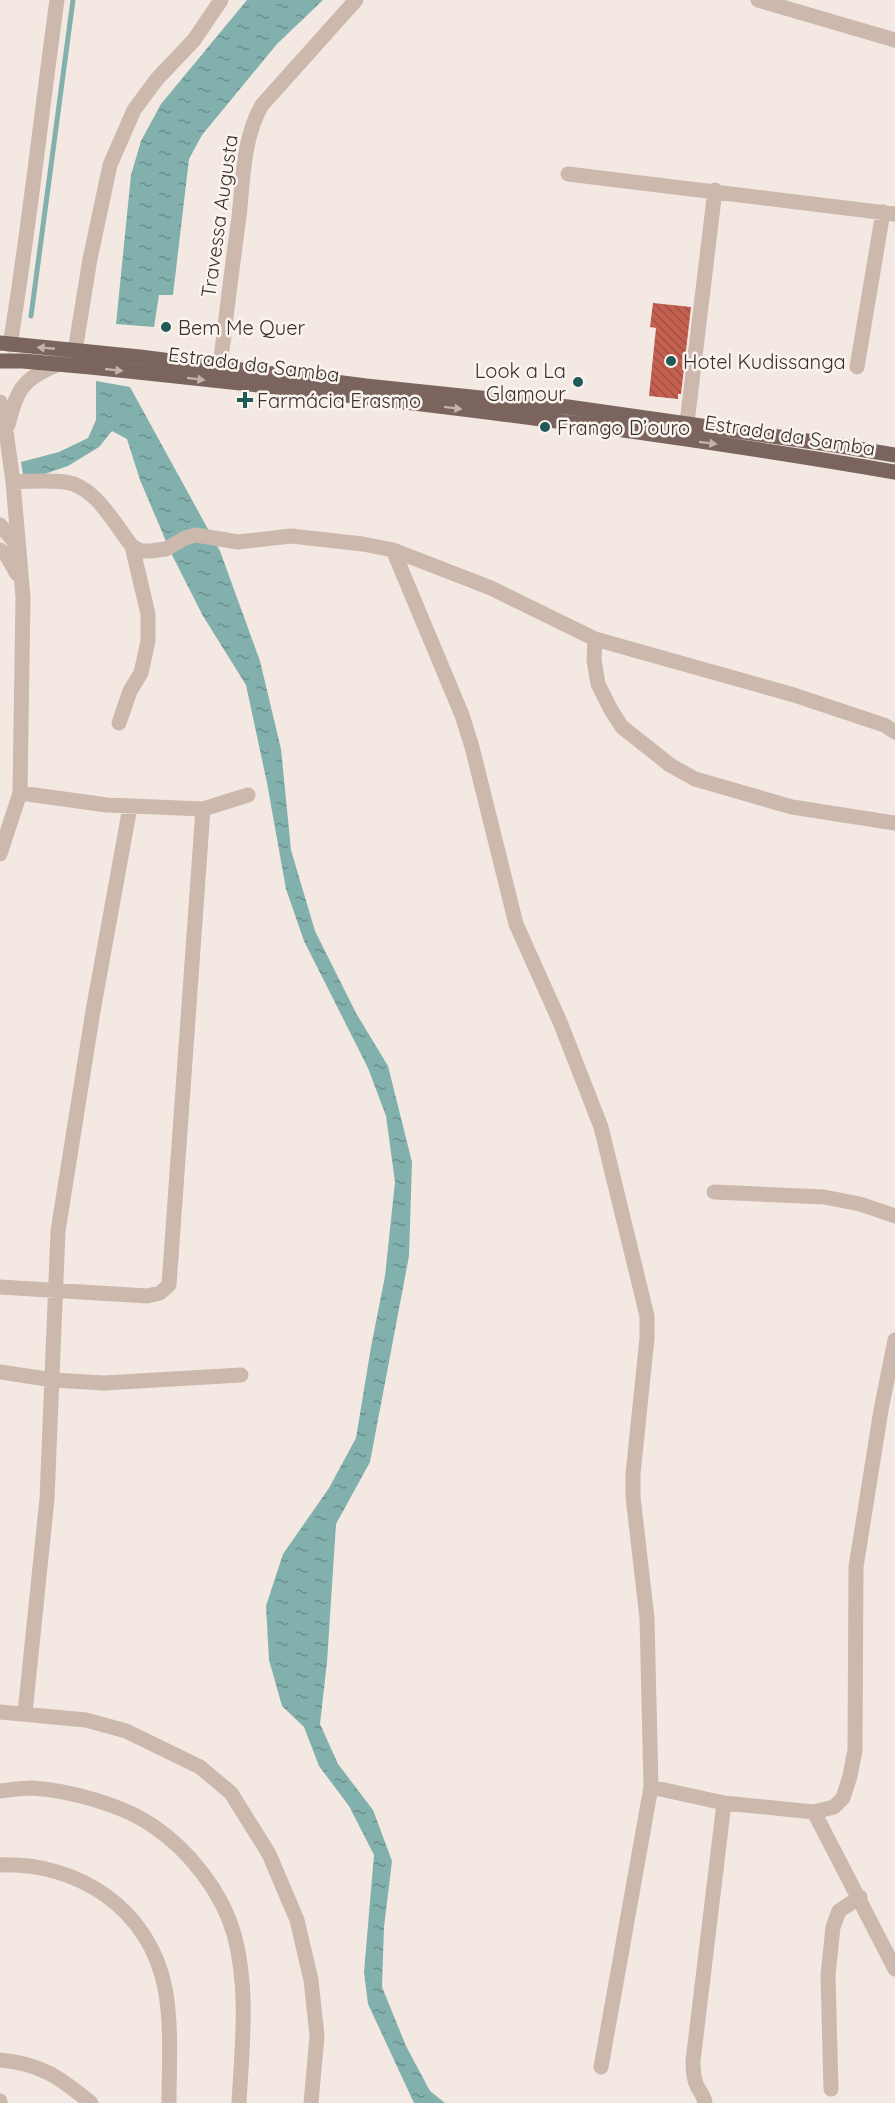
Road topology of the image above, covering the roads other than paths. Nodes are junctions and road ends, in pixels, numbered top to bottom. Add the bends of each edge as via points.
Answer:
1 (57, 0) edge
2 (221, 0) edge
3 (356, 0) edge
4 (758, 0) edge
5 (895, 40) edge
6 (568, 174) dead end
7 (715, 190) junction
8 (889, 213) edge
9 (5, 344) edge
10 (75, 351) junction
11 (92, 360) junction
12 (0, 362) edge
13 (59, 364) junction
14 (139, 365) junction
15 (220, 367) junction
16 (857, 367) dead end
17 (0, 402) edge
18 (687, 423) junction
19 (6, 431) junction
20 (895, 455) edge
21 (895, 472) edge
22 (7, 482) edge
23 (0, 525) edge
24 (132, 546) junction
25 (0, 550) edge
26 (393, 550) junction
27 (19, 556) junction
28 (23, 597) junction
29 (595, 639) junction
30 (119, 723) dead end
31 (895, 732) edge
32 (20, 793) junction
33 (248, 795) dead end
34 (130, 807) junction
35 (203, 809) junction
36 (895, 823) edge
37 (0, 854) edge
38 (714, 1192) dead end
39 (895, 1215) edge
40 (0, 1287) edge
41 (57, 1291) junction
42 (895, 1340) edge
43 (0, 1372) edge
44 (241, 1376) dead end
45 (53, 1380) junction
46 (0, 1712) edge
47 (25, 1713) junction
48 (651, 1787) junction
49 (0, 1791) edge
50 (724, 1803) junction
51 (814, 1812) junction
52 (0, 1865) edge
53 (860, 1897) junction
54 (895, 1968) edge
55 (0, 2060) edge
56 (601, 2067) dead end
57 (831, 2089) dead end
58 (91, 2103) edge
59 (169, 2103) edge
60 (239, 2103) edge
61 (311, 2103) edge
62 (705, 2103) edge

1 - 9 street via 27,238
2 - 10 street via 194,40 134,110 110,165
3 - 15 street, Travessa Augusta via 255,117 249,134
4 - 5 street
6 - 7 street
7 - 8 street
7 - 18 street
8 - 16 street
10 -> 9 main road, Estrada da Samba
10 - 11 main road, Estrada da Samba
11 - 13 main road, Estrada da Samba
11 - 14 main road, Estrada da Samba
12 - 13 main road, Estrada da Samba
13 - 19 street via 23,384
14 - 15 main road, Estrada da Samba
14 -> 21 main road, Estrada da Samba via 756,448
15 - 18 main road, Estrada da Samba
17 - 19 street
18 - 20 main road, Estrada da Samba
19 - 22 street via 10,464
22 - 24 street via 78,485 92,495
22 - 27 street
23 - 27 street via 13,540
24 - 26 street via 141,551 177,544 196,535 238,542 291,536
24 - 30 street via 148,614 148,641 141,673
25 - 28 street via 16,568
26 - 29 street via 491,588
26 - 48 street via 462,715 516,924 601,1127 643,1292 647,1338 633,1497 647,1618
27 - 28 street
28 - 32 street
29 - 31 street via 794,695 884,724
29 - 36 street via 598,684 621,727 670,765 695,779 792,807
32 - 34 street
32 - 37 street
33 - 35 street
34 - 35 street
34 - 41 street via 58,1231
35 - 41 street via 169,1285 160,1293 147,1296
38 - 39 street via 824,1197
40 - 41 street
41 - 45 street
42 - 51 street via 856,1567 855,1750 843,1798 834,1808
43 - 45 street
44 - 45 street via 104,1383
45 - 47 street via 47,1499
46 - 47 street
47 - 61 street via 86,1720 126,1731 200,1767 231,1793 268,1854 297,1920 317,2036
48 - 50 street
48 - 56 street
49 - 60 street via 41,1789 114,1806 153,1825 189,1857 216,1895 236,1944 243,2000
50 - 51 street
50 - 62 street via 693,2061 695,2080
51 - 53 street
52 - 59 street via 37,1867 83,1881 108,1896 145,1935 158,1961 165,1989 170,2034
53 - 54 street
53 - 57 street via 839,1911 833,1927 828,1975
55 - 58 street via 24,2062 61,2078

